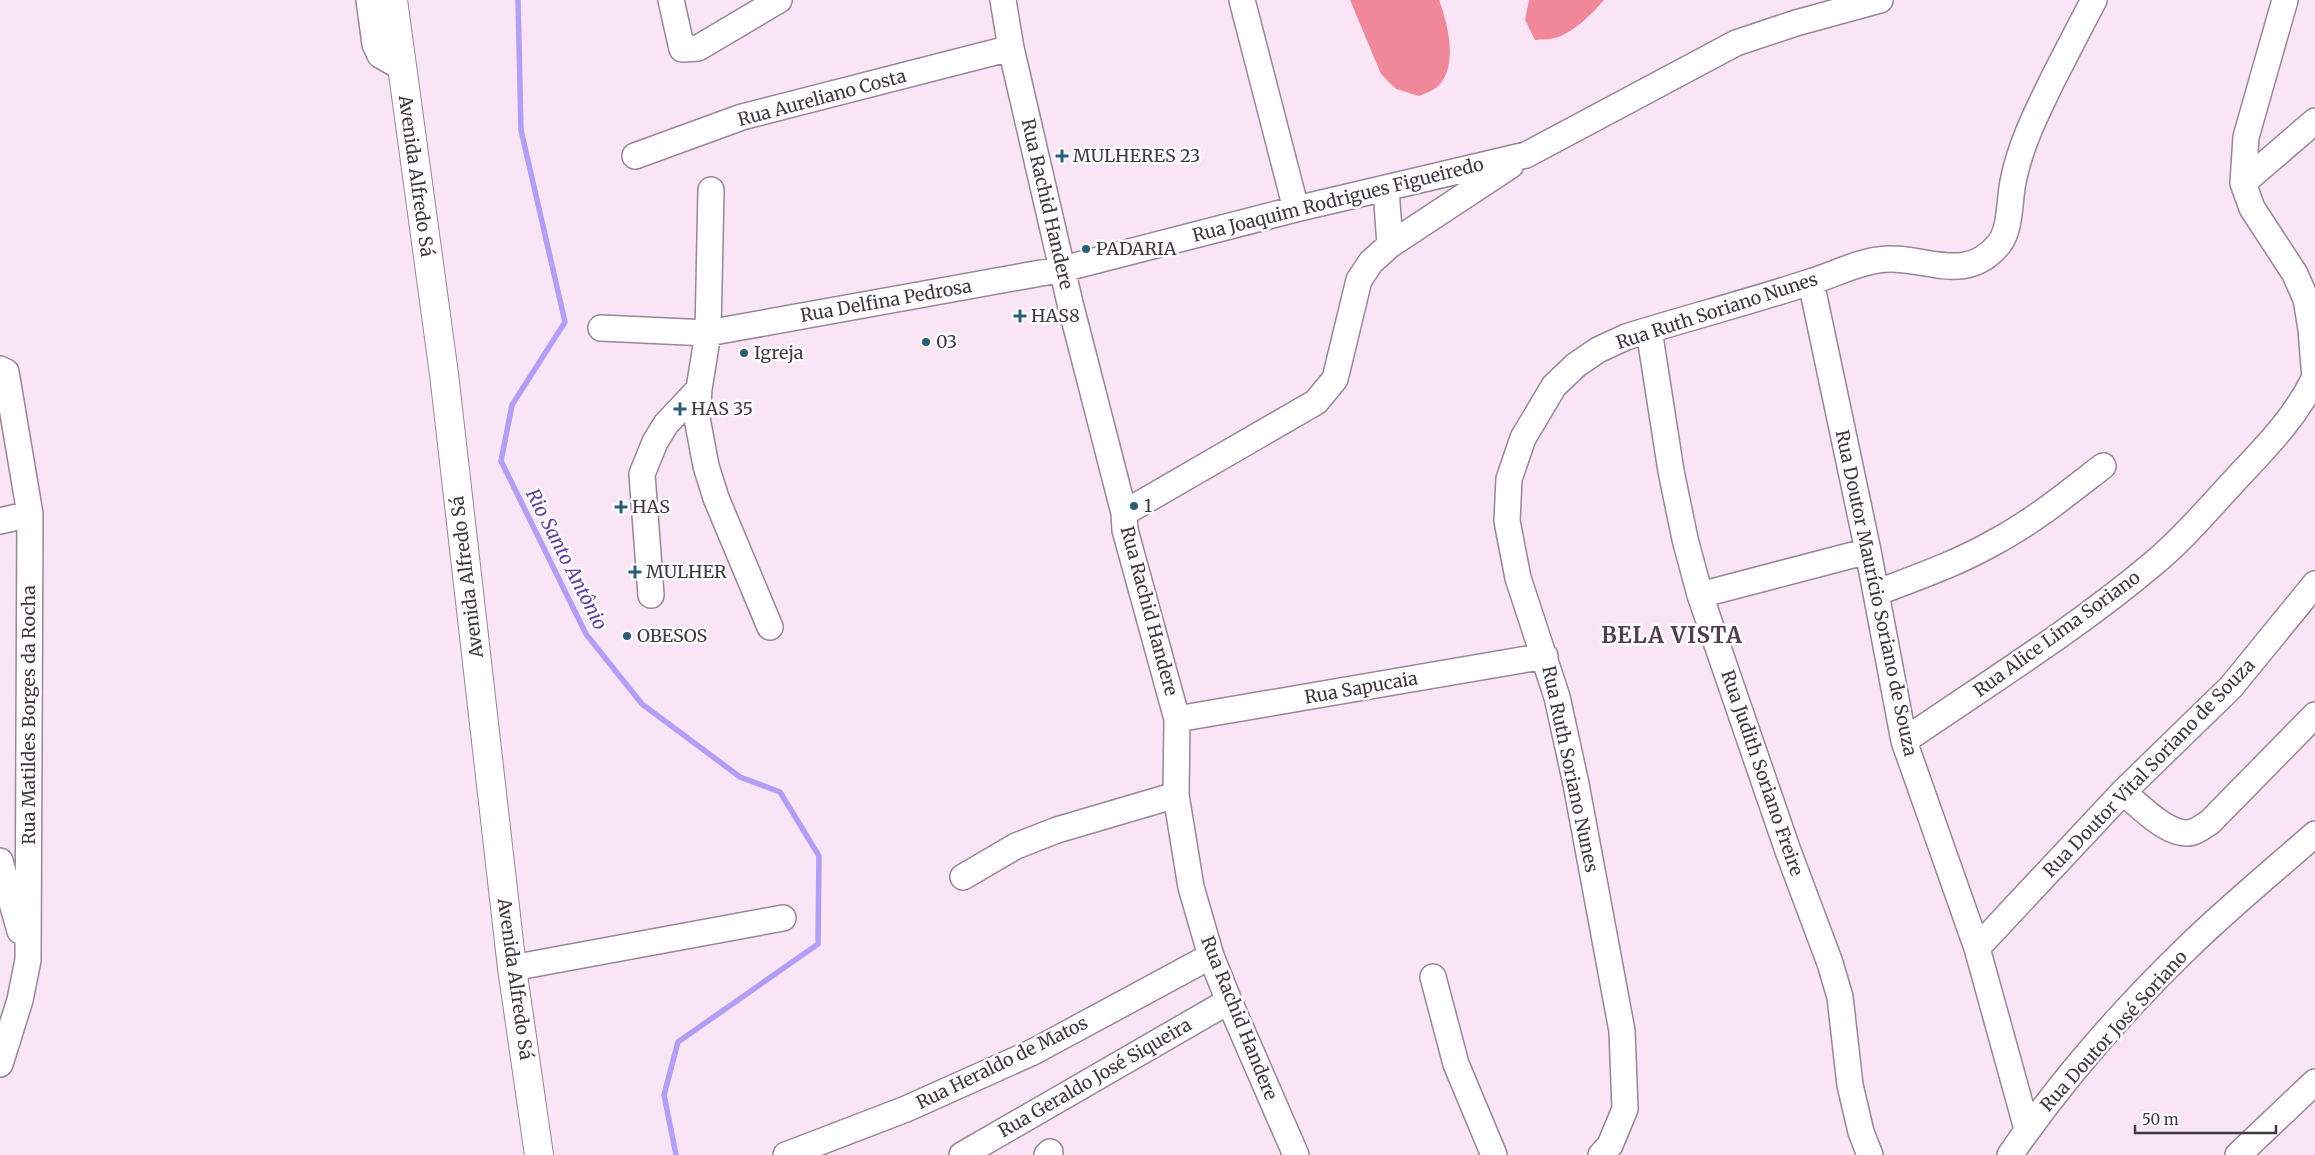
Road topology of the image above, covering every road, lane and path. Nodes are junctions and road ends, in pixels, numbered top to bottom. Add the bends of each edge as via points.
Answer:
1 (370, 0) edge
2 (393, 0) edge
3 (671, 0) edge
4 (778, 0) edge
5 (1003, 0) edge
6 (1242, 0) edge
7 (1880, 0) edge
8 (2094, 0) edge
9 (2285, 0) edge
10 (1012, 48) junction
11 (401, 66) junction
12 (2315, 121) edge
13 (1526, 155) junction
14 (635, 156) dead end
15 (2243, 183) junction
16 (1386, 189) junction
17 (711, 190) dead end
18 (1296, 208) junction
19 (1390, 245) junction
20 (1063, 269) junction
21 (1811, 282) junction
22 (600, 328) dead end
23 (1649, 330) junction
24 (708, 333) junction
25 (0, 369) edge
26 (2315, 378) edge
27 (699, 389) junction
28 (2103, 466) dead end
29 (1124, 513) junction
30 (30, 514) junction
31 (0, 521) edge
32 (1868, 551) junction
33 (2315, 584) edge
34 (1876, 593) junction
35 (651, 595) dead end
36 (1700, 595) junction
37 (770, 627) dead end
38 (1545, 656) junction
39 (2315, 715) edge
40 (1177, 719) junction
41 (1904, 741) junction
42 (2123, 792) junction
43 (1176, 795) junction
44 (2315, 834) edge
45 (0, 861) edge
46 (963, 876) dead end
47 (783, 918) dead end
48 (1977, 948) junction
49 (1211, 956) junction
50 (28, 960) junction
51 (512, 968) junction
52 (1433, 977) dead end
53 (1228, 1001) junction
54 (0, 1064) edge
55 (2315, 1082) edge
56 (2028, 1129) junction
57 (539, 1155) edge
58 (786, 1155) edge
59 (962, 1155) edge
60 (1296, 1155) edge
61 (1494, 1155) edge
62 (1601, 1155) edge
63 (1870, 1155) edge
64 (2010, 1155) edge
65 (2238, 1155) edge

1 - 11 street via 380,55
2 - 11 highway, Avenida Alfredo Sá
3 - 4 street via 682,49 698,48
5 - 10 street, Rua Rachid Handere
6 - 18 street
7 - 13 street, Rua Joaquim Rodrigues Figueiredo via 1796,22 1736,43
8 - 21 street, Rua Ruth Soriano Nunes via 2029,128 2012,183 2007,223 2000,243 1990,254 1968,266 1950,267 1880,259
9 - 15 street via 2246,137
10 - 14 street, Rua Aureliano Costa via 742,117
10 - 20 street, Rua Rachid Handere
11 - 51 highway, Avenida Alfredo Sá via 444,374
12 - 15 street
13 - 16 street, Rua Joaquim Rodrigues Figueiredo
13 - 19 street, Rua Joaquim Rodrigues Figueiredo
15 - 26 street via 2252,208 2295,274 2306,299
16 - 18 street, Rua Joaquim Rodrigues Figueiredo
16 - 19 street
17 - 24 street
18 - 20 street, Rua Joaquim Rodrigues Figueiredo
19 - 29 street, Rua Joaquim Rodrigues Figueiredo via 1371,262 1359,280 1335,379 1316,402
20 - 24 street, Rua Delfina Pedrosa
20 - 29 street, Rua Rachid Handere
21 - 23 street, Rua Ruth Soriano Nunes
21 - 32 street, Rua Doutor Maurício Soriano de Souza
22 - 24 street, Rua Delfina Pedrosa
23 - 36 street, Rua Judith Soriano Freire via 1671,472
23 - 38 street, Rua Ruth Soriano Nunes via 1598,350 1554,386 1523,438 1509,478 1507,521 1518,578
24 - 27 street
25 - 30 street, Rua Matildes Borges da Rocha via 6,372
26 - 41 street, Rua Alice Lima Soriano via 2298,409 2269,443 2156,562 2101,606
27 - 35 street via 666,424 642,474
27 - 37 street via 697,418 706,466 716,498
28 - 34 street via 2026,524 1992,544
29 - 40 street, Rua Rachid Handere via 1125,530
30 - 31 street
30 - 50 street, Rua Matildes Borges da Rocha
32 - 34 street, Rua Doutor Maurício Soriano de Souza
32 - 36 street
33 - 42 street, Rua Doutor Vital Soriano de Souza via 2231,687
34 - 41 street, Rua Doutor Maurício Soriano de Souza
36 - 63 street, Rua Judith Soriano Freire via 1830,963 1840,997 1850,1085
38 - 40 street, Rua Sapucaia
38 - 62 street, Rua Ruth Soriano Nunes via 1576,784 1622,1030 1625,1109 1610,1145
39 - 42 street via 2210,822 2194,832 2180,834 2167,828
40 - 43 street, Rua Rachid Handere
41 - 48 street, Rua Doutor Maurício Soriano de Souza
42 - 48 street, Rua Doutor Vital Soriano de Souza
43 - 46 street via 1024,842
43 - 49 street, Rua Rachid Handere via 1191,887
44 - 56 street, Rua Doutor José Soriano via 2188,947 2139,997
45 - 50 street
47 - 51 street
48 - 56 street, Rua Doutor Maurício Soriano de Souza
49 - 53 street, Rua Rachid Handere
49 - 58 street, Rua Heraldo de Matos via 1033,1052 906,1109
50 - 54 street, Rua Matildes Borges da Rocha via 20,1000
51 - 57 highway, Avenida Alfredo Sá
52 - 61 street via 1456,1064
53 - 59 street, Rua Geraldo José Siqueira
53 - 60 street, Rua Rachid Handere
55 - 65 street
56 - 64 street, Rua Doutor José Soriano

